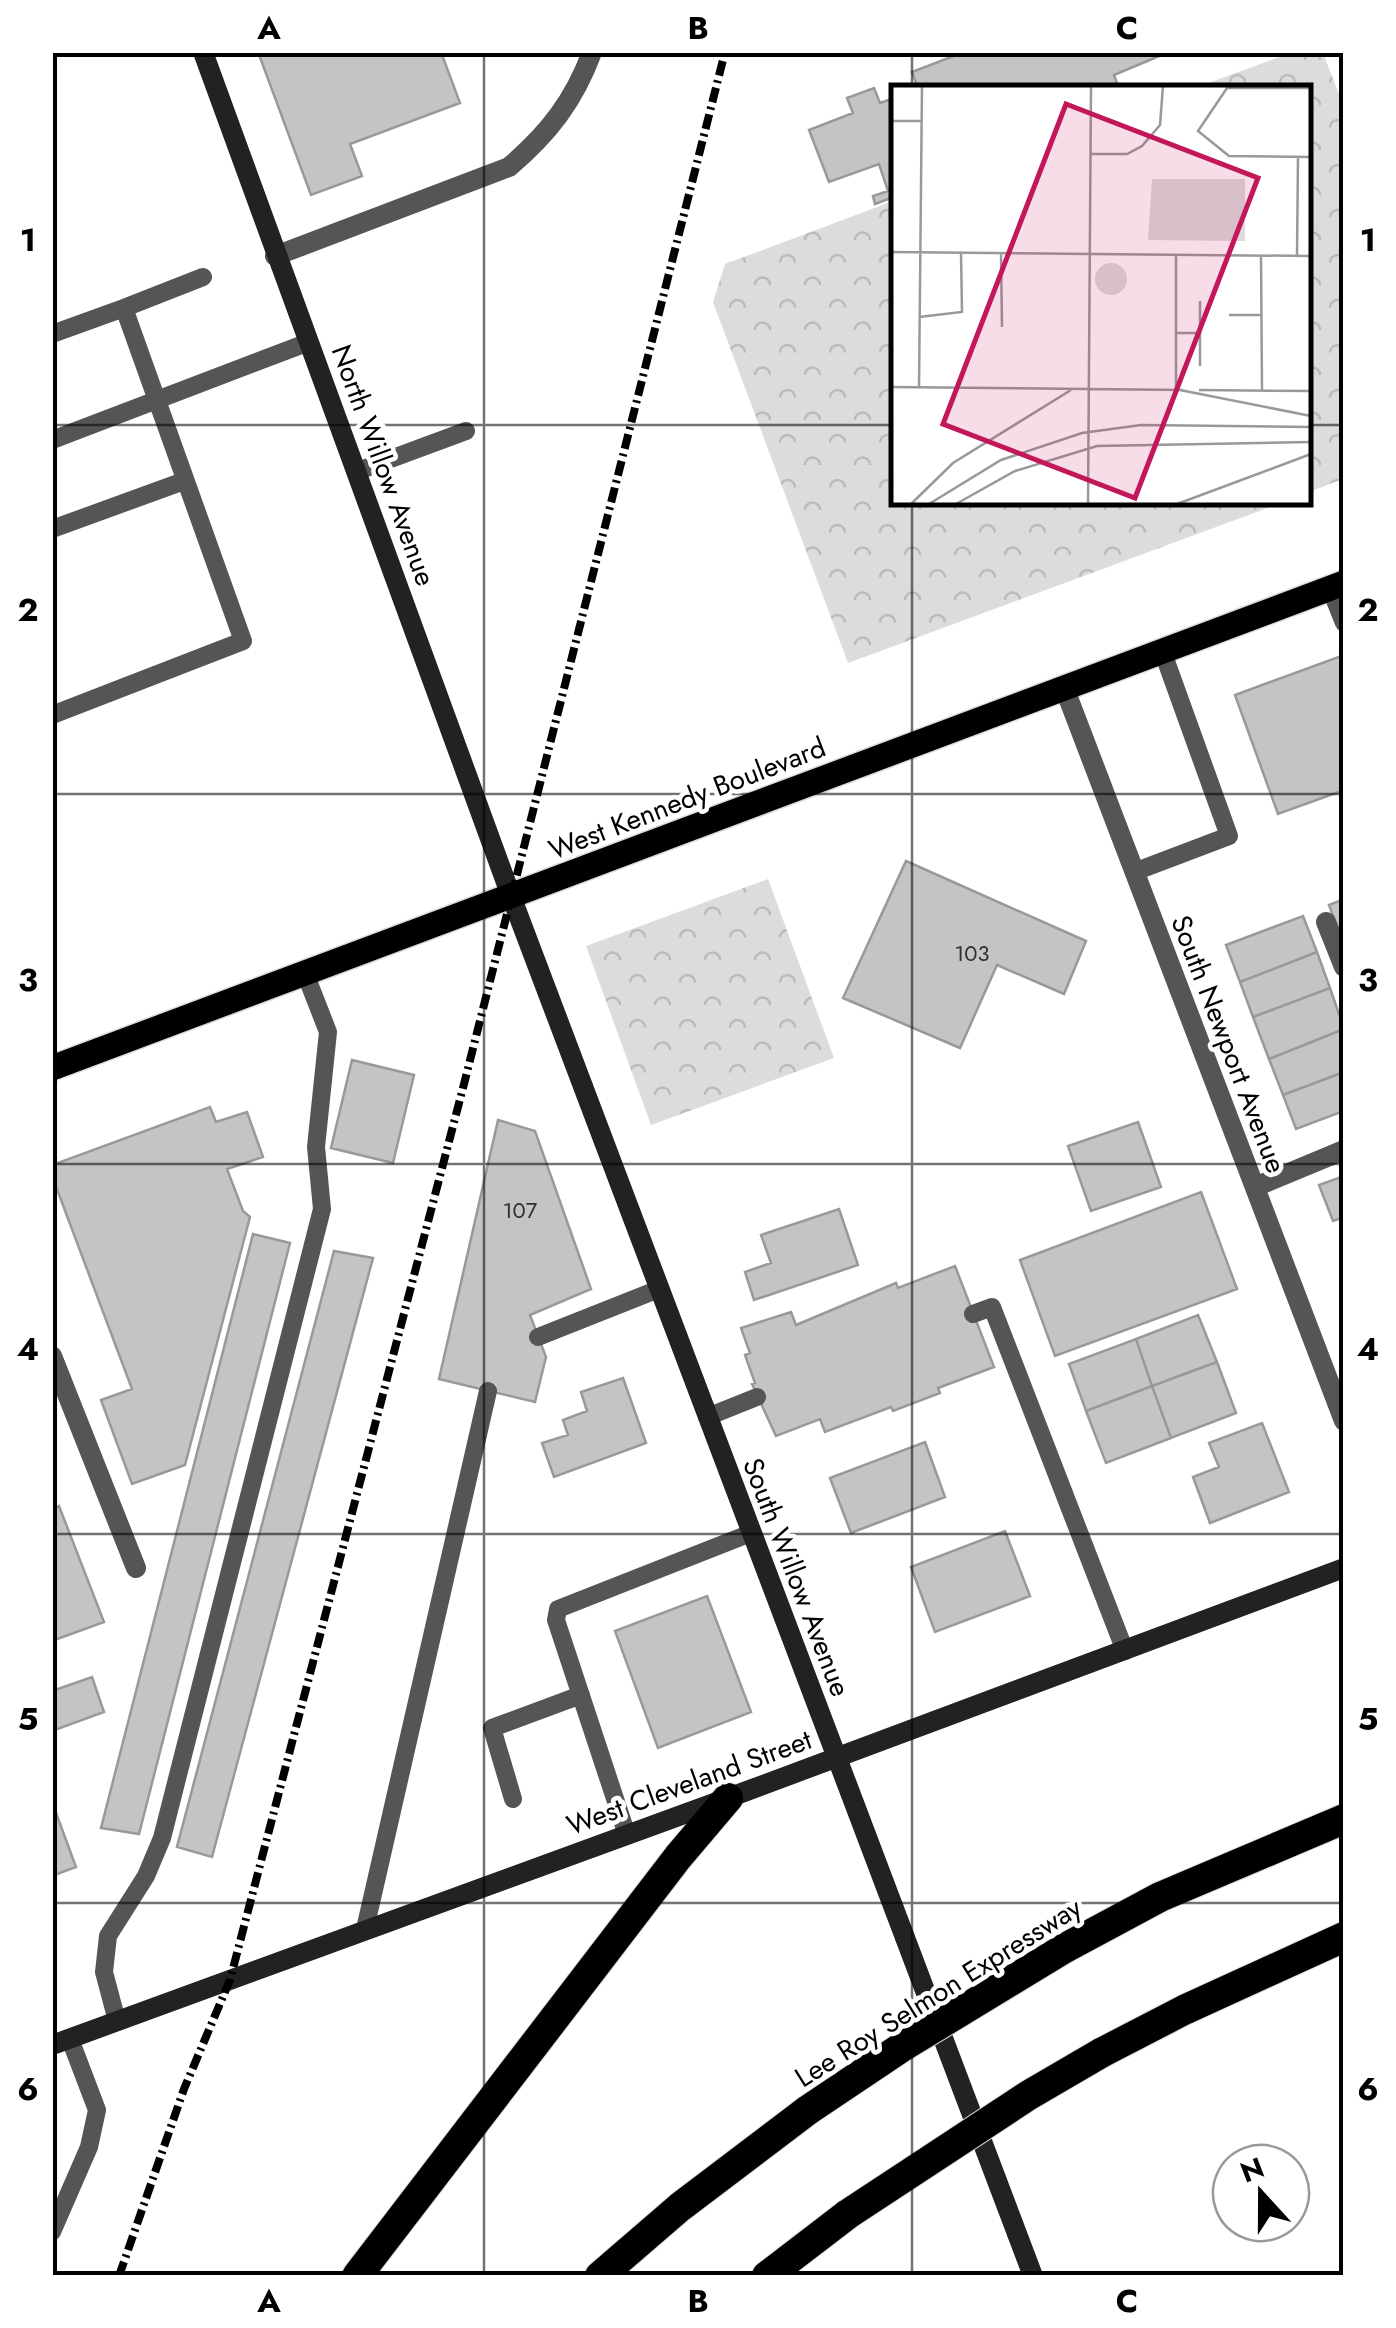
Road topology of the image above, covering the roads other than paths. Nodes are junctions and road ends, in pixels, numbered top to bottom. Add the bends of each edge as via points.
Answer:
1 (203, 52) edge
2 (592, 52) edge
3 (275, 256) junction
4 (203, 277) dead end
5 (124, 308) junction
6 (52, 334) edge
7 (309, 342) junction
8 (158, 399) junction
9 (466, 430) dead end
10 (52, 440) edge
11 (358, 471) junction
12 (184, 481) junction
13 (52, 529) edge
14 (1337, 586) edge
15 (1344, 623) edge
16 (1162, 650) junction
17 (1064, 686) junction
18 (54, 712) edge
19 (1134, 872) junction
20 (512, 896) junction
21 (1326, 922) dead end
22 (1344, 967) edge
23 (305, 973) junction
24 (52, 1068) edge
25 (1344, 1150) edge
26 (1255, 1187) junction
27 (659, 1289) junction
28 (973, 1314) dead end
29 (538, 1336) dead end
30 (52, 1356) edge
31 (488, 1391) dead end
32 (757, 1397) dead end
33 (707, 1416) junction
34 (1344, 1420) edge
35 (751, 1532) junction
36 (136, 1568) dead end
37 (1344, 1568) edge
38 (1125, 1650) junction
39 (581, 1695) junction
40 (835, 1758) junction
41 (513, 1798) dead end
42 (728, 1798) junction
43 (1344, 1819) edge
44 (627, 1835) junction
45 (365, 1929) junction
46 (1344, 1937) edge
47 (117, 2021) junction
48 (61, 2042) edge
49 (52, 2232) edge
50 (356, 2276) edge
51 (600, 2276) edge
52 (767, 2276) edge
53 (1033, 2276) edge

1 - 3 street, North Willow Avenue
2 - 3 street via 564,110 509,167
3 - 7 street, North Willow Avenue
4 - 5 lane
5 - 6 lane
5 - 8 lane
7 - 8 lane
7 - 11 street, North Willow Avenue
8 - 10 lane
8 - 12 lane
9 - 11 lane
11 - 20 street, North Willow Avenue
12 - 13 lane
12 - 18 lane via 243,642
14 - 15 lane
14 - 16 main road, West Kennedy Boulevard
16 - 17 main road, West Kennedy Boulevard
16 - 19 lane via 1229,836
17 - 19 street, South Newport Avenue
17 - 20 main road, West Kennedy Boulevard
19 - 26 street, South Newport Avenue
20 - 23 main road, West Kennedy Boulevard
20 - 27 street, South Willow Avenue
21 - 22 street
23 - 24 main road, West Kennedy Boulevard
23 - 47 lane via 328,1032 316,1147 322,1210 162,1838 108,1936 104,1972
25 - 26 street
26 - 34 street, South Newport Avenue
27 - 29 lane
27 - 33 street, South Willow Avenue
28 - 38 lane via 992,1307
30 - 36 street
31 - 45 lane
32 - 33 lane
33 - 35 street, South Willow Avenue
35 - 39 lane via 558,1608 556,1620
35 - 40 street, South Willow Avenue
37 - 38 street, West Cleveland Street
38 - 40 street, West Cleveland Street
39 - 41 lane via 492,1728
39 - 44 lane
40 - 42 street, West Cleveland Street
40 - 53 street, South Willow Avenue
42 - 44 street, West Cleveland Street
42 - 50 highway
43 - 51 highway, Lee Roy Selmon Expressway, bridge via 1160,1897 918,2037 808,2110
44 - 45 street, West Cleveland Street
45 - 47 street, West Cleveland Street
46 - 52 highway, bridge via 1184,2010 1029,2095
47 - 48 street, West Cleveland Street
48 - 49 lane via 97,2110

